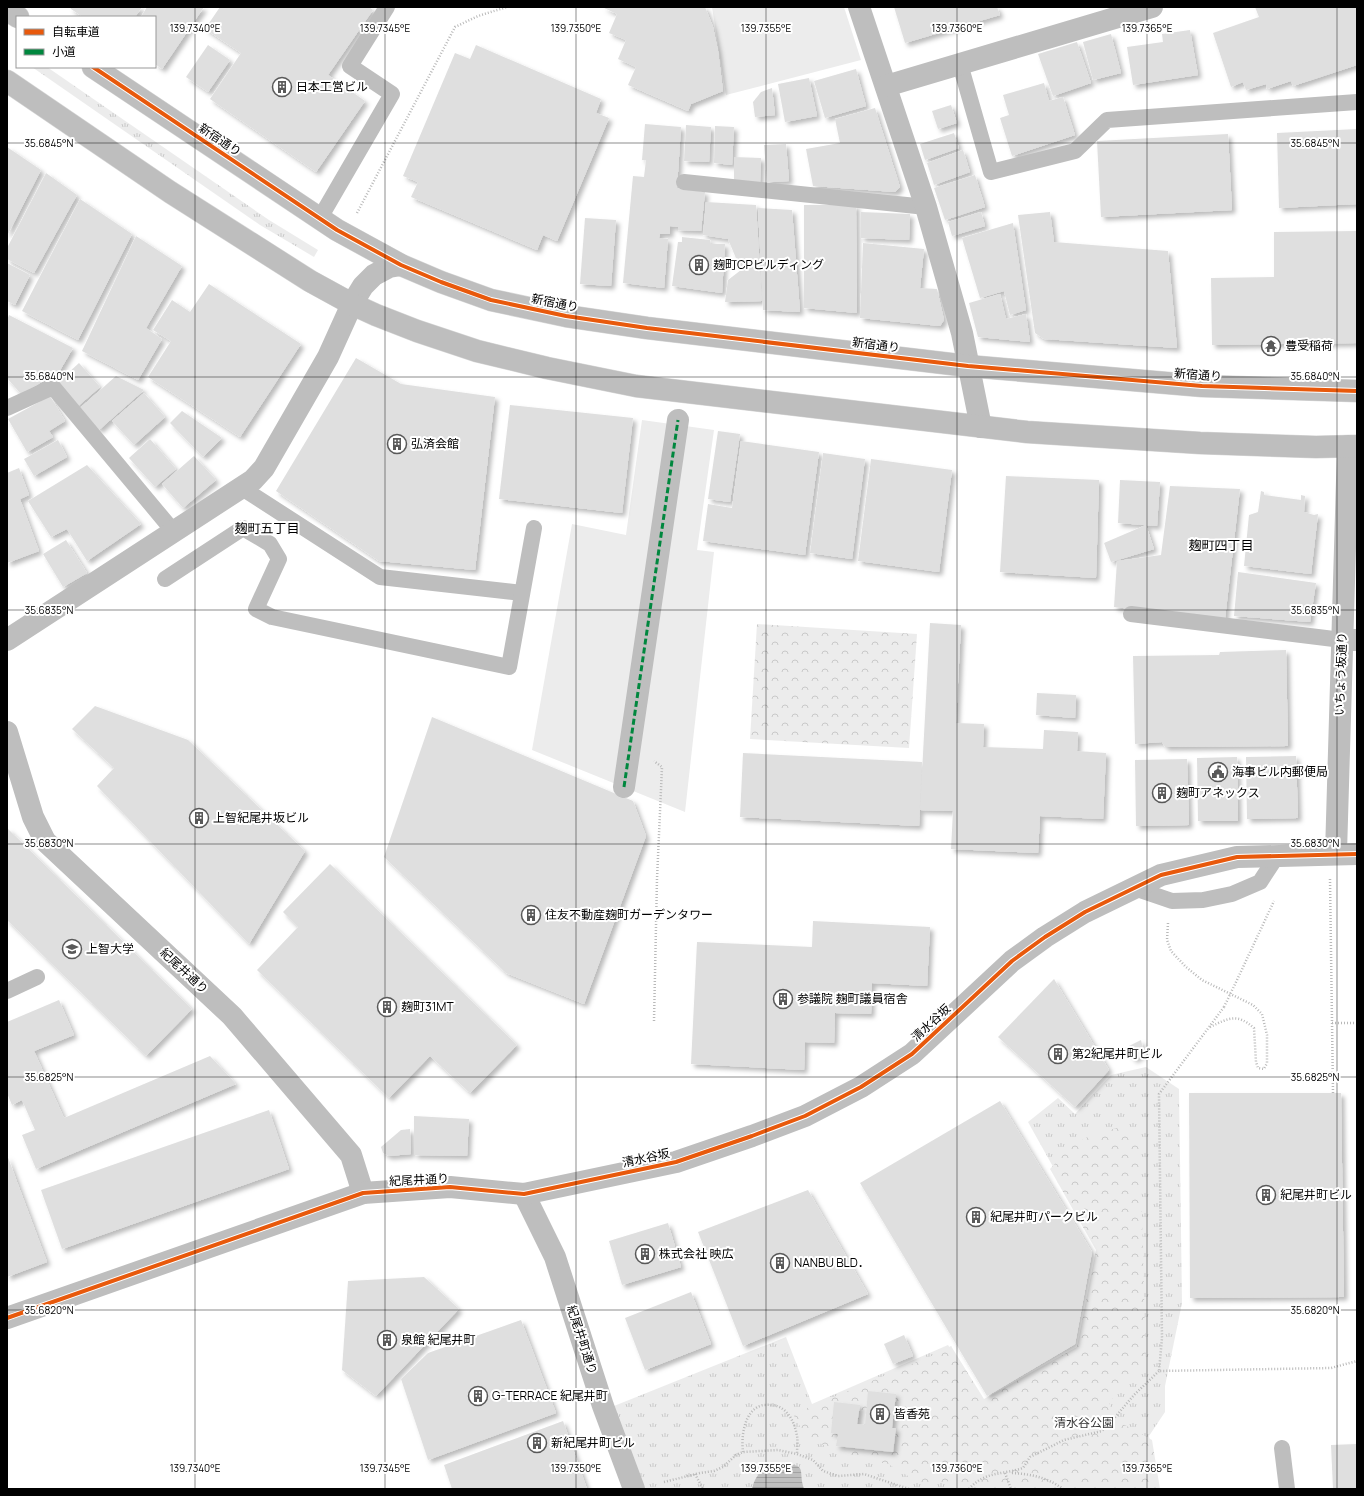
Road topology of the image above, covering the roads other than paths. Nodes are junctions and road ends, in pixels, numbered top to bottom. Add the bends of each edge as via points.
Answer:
1 (387, 7) edge
2 (859, 7) edge
3 (1152, 7) edge
4 (960, 64) junction
5 (94, 68) edge
6 (7, 81) edge
7 (886, 86) junction
8 (1357, 102) edge
9 (684, 182) dead end
10 (926, 206) junction
11 (328, 224) junction
12 (402, 265) junction
13 (352, 304) junction
14 (968, 366) junction
15 (1357, 391) edge
16 (7, 408) edge
17 (678, 420) dead end
18 (981, 427) junction
19 (1353, 446) edge
20 (242, 488) junction
21 (534, 528) dead end
22 (174, 532) junction
23 (165, 578) dead end
24 (522, 594) junction
25 (1131, 614) dead end
26 (7, 640) edge
27 (1349, 640) edge
28 (7, 732) edge
29 (624, 787) dead end
30 (1277, 856) junction
31 (1341, 860) edge
32 (1134, 888) junction
33 (37, 977) dead end
34 (7, 990) edge
35 (363, 1193) junction
36 (524, 1194) junction
37 (7, 1318) edge
38 (1282, 1448) dead end
39 (634, 1489) edge
40 (1286, 1489) edge

1 - 11 lane via 350,66 392,94
2 - 7 main road
3 - 4 main road
4 - 7 main road
4 - 8 lane via 991,172 1075,151 1107,120
5 - 11 main road, 新宿通り
6 - 13 main road via 170,192 310,281
7 - 10 main road
9 - 10 lane
10 - 14 main road via 962,333
11 - 12 main road, 新宿通り
12 - 13 main road via 389,267 374,275 363,286
12 - 14 main road, 新宿通り via 491,300 566,316 654,329
13 - 18 main road via 417,331 477,351 636,386
13 - 20 main road via 328,357 264,468
14 - 15 main road, 新宿通り via 1202,386
14 - 18 main road
16 - 22 lane via 53,387
17 - 29 main road
18 - 19 main road via 1200,443
19 - 27 main road, いちょう坂通り
20 - 22 main road
20 - 24 lane via 380,577
21 - 24 lane
22 - 26 main road
23 - 24 lane via 243,528 270,544 279,559 256,609 272,617 509,667
25 - 27 lane
27 - 31 main road, いちょう坂通り
28 - 35 main road, 紀尾井通り via 33,817 45,841 232,1016 351,1155
30 - 31 main road, 清水谷坂
30 - 32 main road, 清水谷坂 via 1237,857 1191,867 1161,875
30 - 32 lane via 1260,882 1232,894 1203,900 1172,901
32 - 36 main road, 清水谷坂 via 1085,912 1045,937 1012,961 912,1054 861,1087 805,1116 676,1162
33 - 34 lane
35 - 36 main road, 紀尾井通り via 450,1187
35 - 37 main road
36 - 39 main road, 紀尾井町通り via 555,1257 603,1406
38 - 40 lane

